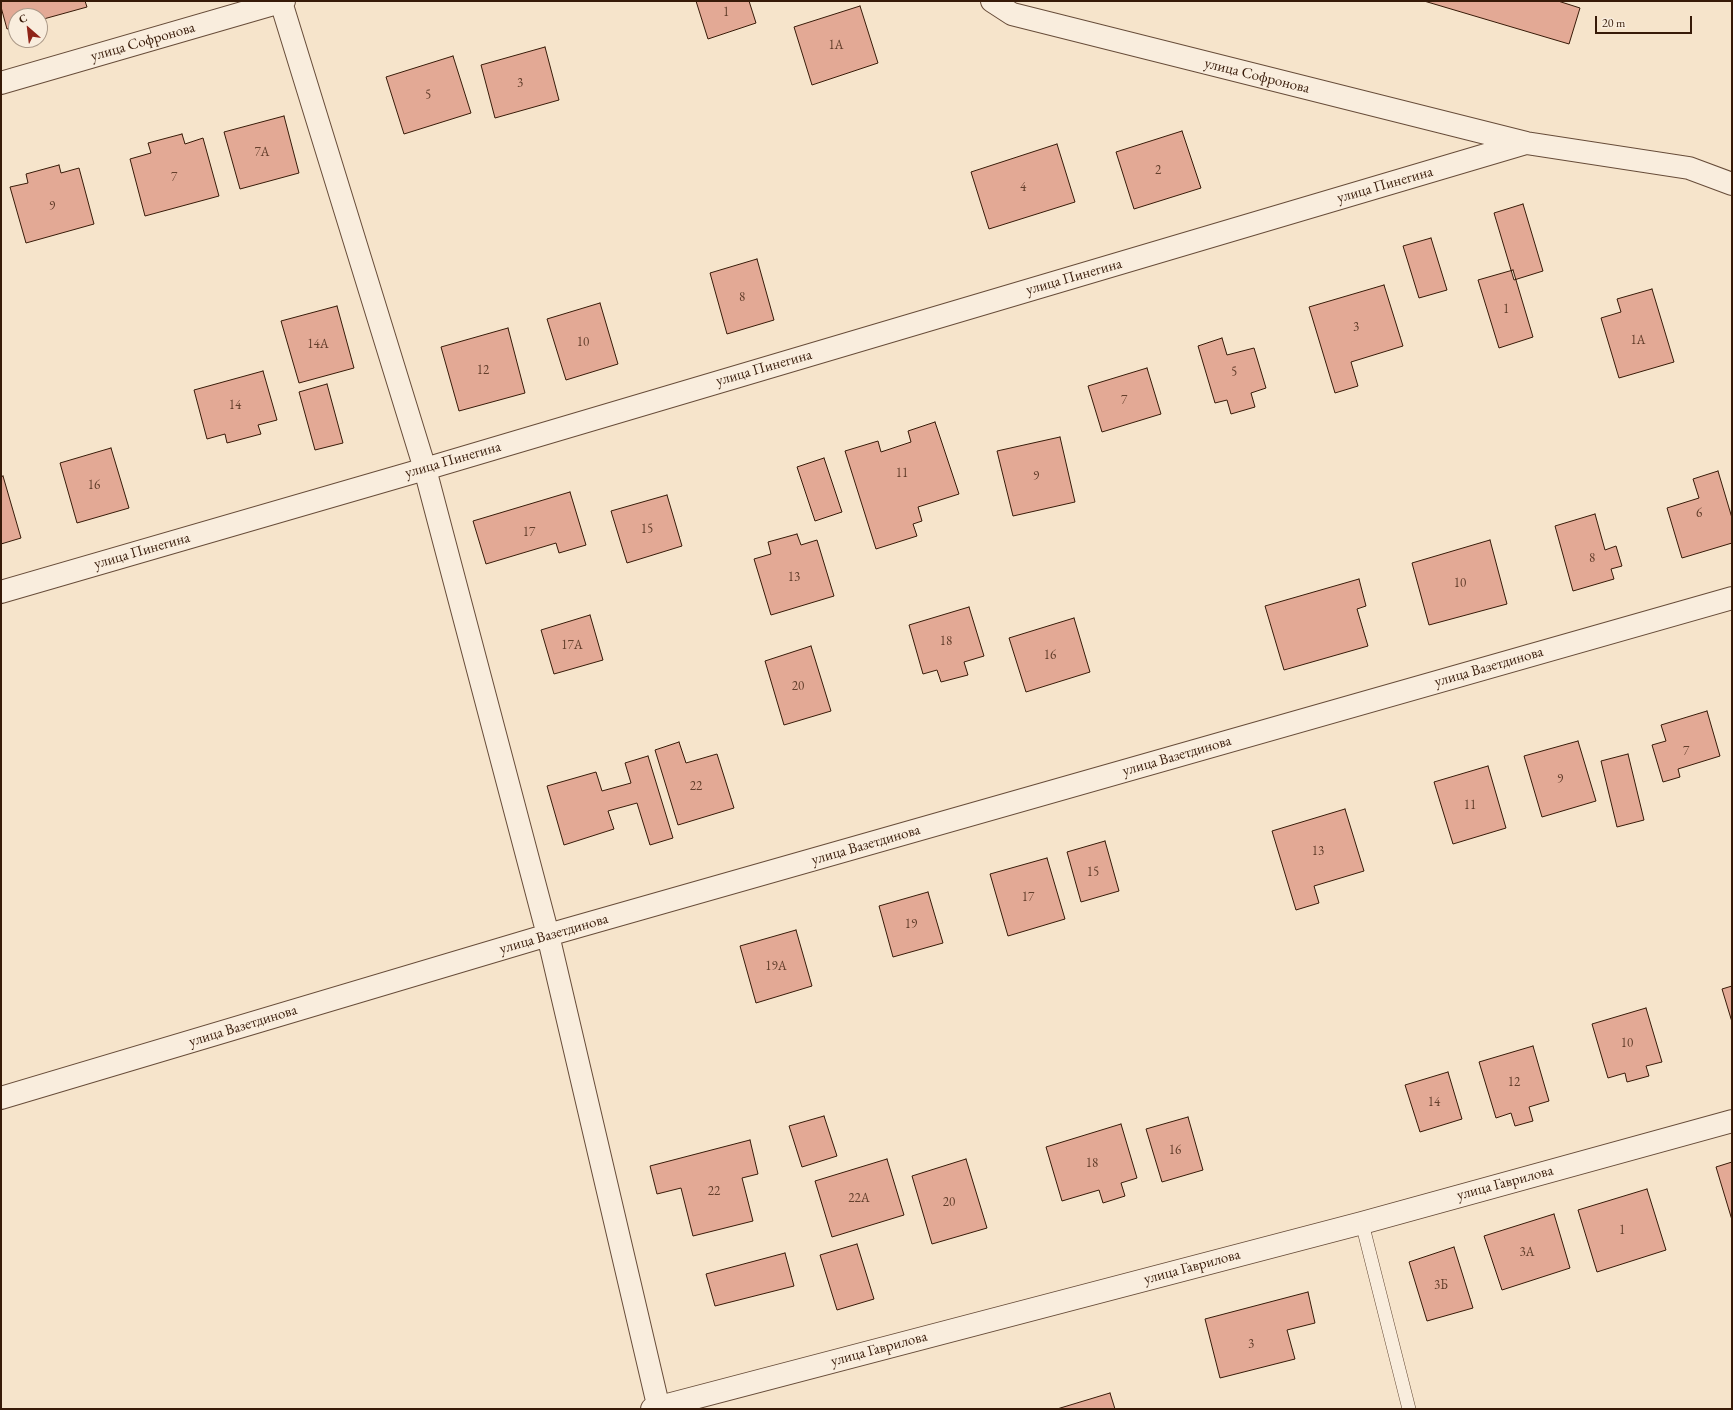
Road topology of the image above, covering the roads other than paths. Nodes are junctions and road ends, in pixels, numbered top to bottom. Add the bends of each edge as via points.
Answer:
1 (282, 1) edge
2 (992, 1) edge
3 (1, 82) edge
4 (1526, 143) junction
5 (1732, 184) edge
6 (425, 469) junction
7 (1, 592) edge
8 (1732, 598) edge
9 (548, 935) junction
10 (1, 1098) edge
11 (1732, 1120) edge
12 (1362, 1223) junction
13 (657, 1408) edge
14 (1409, 1409) edge

1 - 3 street, улица Софронова
1 - 6 street
2 - 4 street, улица Софронова via 1012,14
4 - 5 street, улица Софронова via 1689,168
4 - 6 street, улица Пинегина
6 - 7 street, улица Пинегина
6 - 9 street
8 - 9 street, улица Вазетдинова
9 - 10 street, улица Вазетдинова
9 - 13 street
11 - 12 street, улица Гаврилова
12 - 13 street, улица Гаврилова
12 - 14 lane

